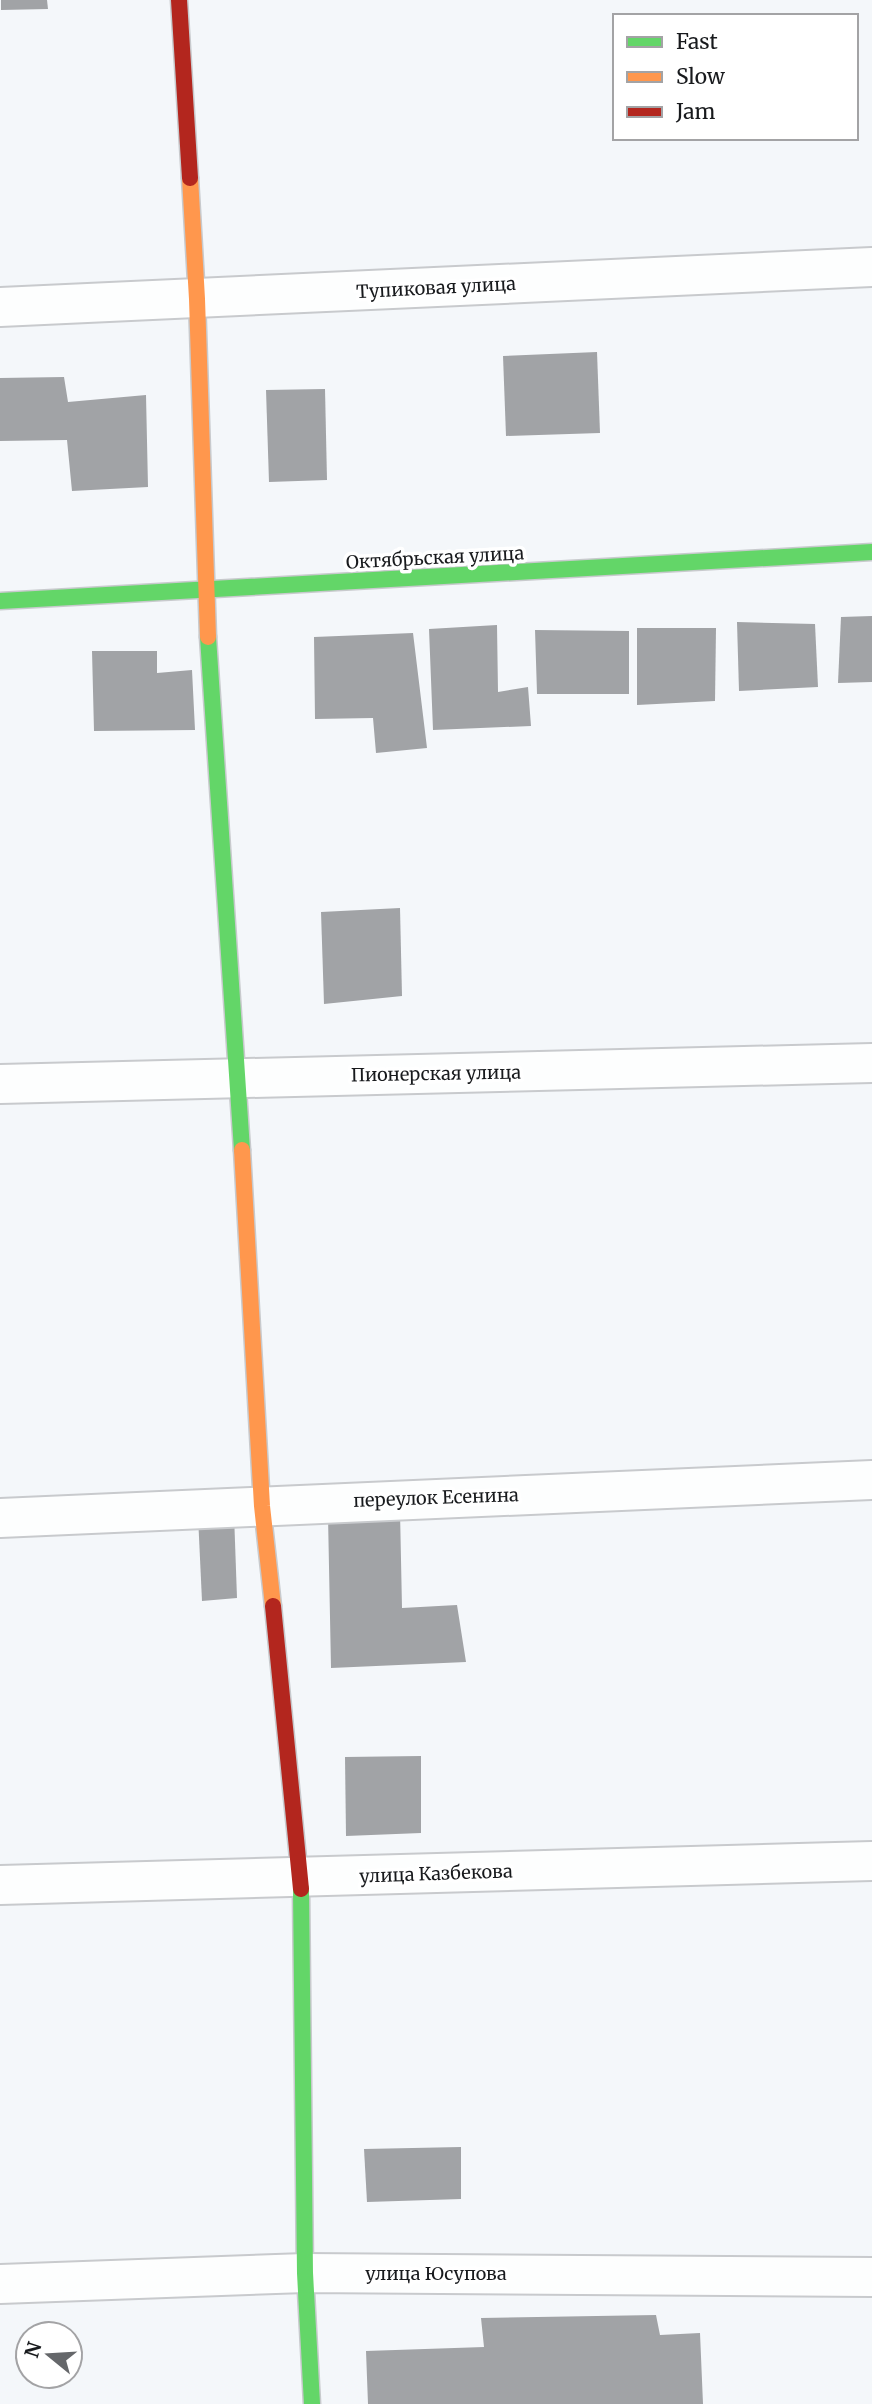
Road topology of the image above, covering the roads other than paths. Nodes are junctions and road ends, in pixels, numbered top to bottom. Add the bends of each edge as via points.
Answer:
1 (179, 0) edge
2 (872, 267) edge
3 (197, 299) junction
4 (0, 307) edge
5 (872, 552) edge
6 (205, 590) junction
7 (0, 601) edge
8 (872, 1063) edge
9 (238, 1079) junction
10 (0, 1084) edge
11 (872, 1480) edge
12 (262, 1506) junction
13 (0, 1518) edge
14 (872, 1861) edge
15 (301, 1878) junction
16 (0, 1885) edge
17 (305, 2273) junction
18 (872, 2277) edge
19 (0, 2284) edge
20 (312, 2404) edge

1 - 3 street
2 - 3 street, Тупиковая улица
3 - 4 street, Тупиковая улица
3 - 6 street
5 - 6 street, Октябрьская улица
6 - 7 street, Октябрьская улица
6 - 9 street
8 - 9 street, Пионерская улица
9 - 10 street, Пионерская улица
9 - 12 street
11 - 12 street, переулок Есенина
12 - 13 street, переулок Есенина
12 - 15 street
14 - 15 street, улица Казбекова
15 - 16 street, улица Казбекова
15 - 17 street
17 - 18 street, улица Юсупова
17 - 19 street, улица Юсупова
17 - 20 street

